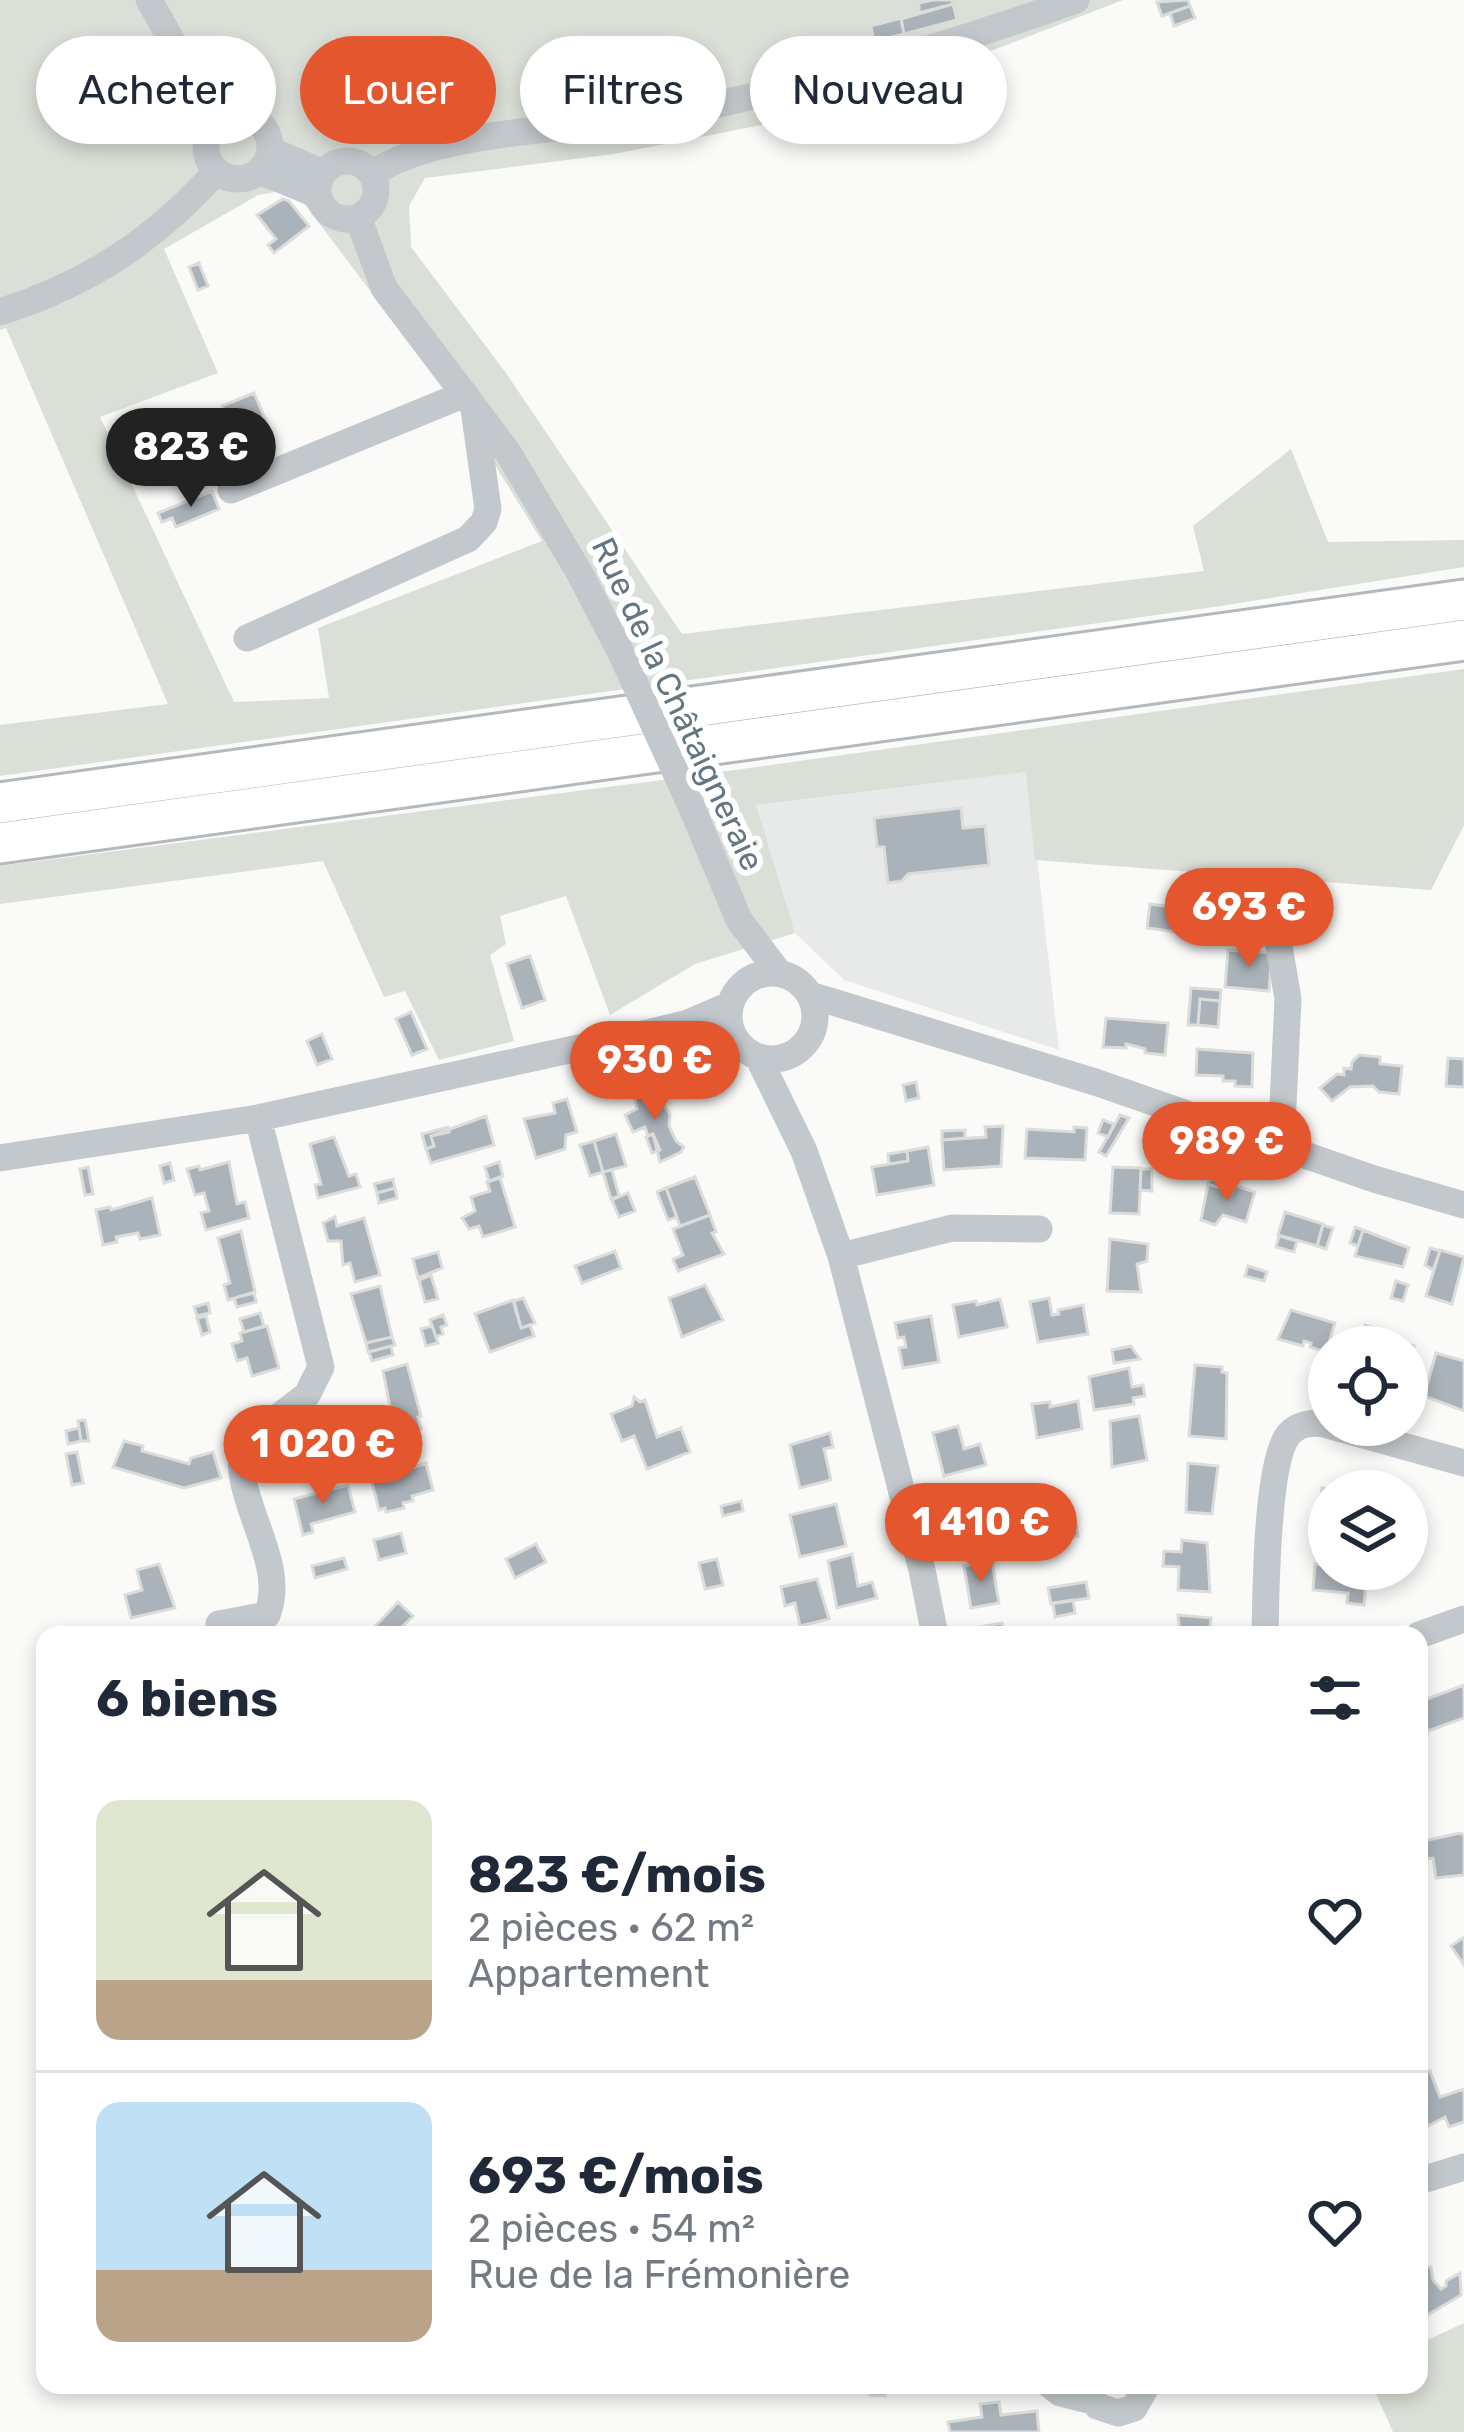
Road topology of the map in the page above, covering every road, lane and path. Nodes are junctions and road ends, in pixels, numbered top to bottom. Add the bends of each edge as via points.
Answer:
1 (148, 0) edge
2 (1076, 0) edge
3 (169, 36) edge
4 (208, 144) edge
5 (265, 144) edge
6 (265, 160) junction
7 (217, 171) junction
8 (372, 174) junction
9 (321, 184) junction
10 (358, 217) junction
11 (0, 312) edge
12 (469, 401) junction
13 (231, 490) dead end
14 (1464, 600) edge
15 (247, 638) dead end
16 (1464, 640) edge
17 (0, 803) edge
18 (0, 843) edge
19 (739, 920) junction
20 (1278, 940) dead end
21 (779, 973) junction
22 (810, 994) junction
23 (736, 995) junction
24 (880, 1017) junction
25 (688, 1024) junction
26 (801, 1045) junction
27 (747, 1049) junction
28 (784, 1108) junction
29 (258, 1118) junction
30 (1281, 1147) junction
31 (0, 1158) edge
32 (1464, 1205) edge
33 (1040, 1229) dead end
34 (841, 1256) junction
35 (1464, 1463) edge
36 (1464, 1619) edge
37 (214, 1622) edge
38 (933, 1626) edge
39 (1264, 1626) edge
40 (1428, 1632) edge
41 (1464, 2167) edge
42 (1428, 2178) edge
43 (1063, 2394) edge
44 (1144, 2394) edge
45 (1110, 2412) edge

1 - 3 street
2 - 8 street via 831,78 670,114 431,147
4 - 7 street
5 - 6 street
6 - 7 street via 234,179
6 - 9 street
7 - 11 street via 130,253
8 - 9 street via 348,160
8 - 10 street via 375,199
9 - 10 street via 333,216
10 - 12 street, Rue de la Châtaigneraie via 384,288
12 - 13 street
12 - 15 street via 484,522 468,539
12 - 19 street, Rue de la Châtaigneraie, bridge via 579,572
14 - 17 highway
16 - 18 highway
19 - 21 street, Rue de la Châtaigneraie
19 - 23 street, Rue de la Châtaigneraie
20 - 30 street via 1288,998
21 - 22 street, Rue de la Châtaigneraie
21 - 23 street
22 - 24 street, Rue de la Châtaigneraie
22 - 26 street via 815,1021
23 - 25 street
23 - 27 street, Rue de la Châtaigneraie via 729,1018
24 - 26 street
24 - 30 street, Rue de la Châtaigneraie
25 - 27 street
25 - 29 street
26 - 27 street via 769,1059
26 - 28 street
27 - 28 street, Rue de la Châtaigneraie
28 - 34 street, Rue de la Châtaigneraie
29 - 31 street
29 - 37 street via 321,1367 312,1407 243,1444 242,1469 275,1593 267,1615
30 - 32 street, Rue de la Châtaigneraie
33 - 34 street via 952,1228
34 - 38 street, Rue de la Châtaigneraie
35 - 39 street via 1324,1424 1290,1432 1279,1454
36 - 40 street
41 - 42 street
43 - 45 street
44 - 45 street

